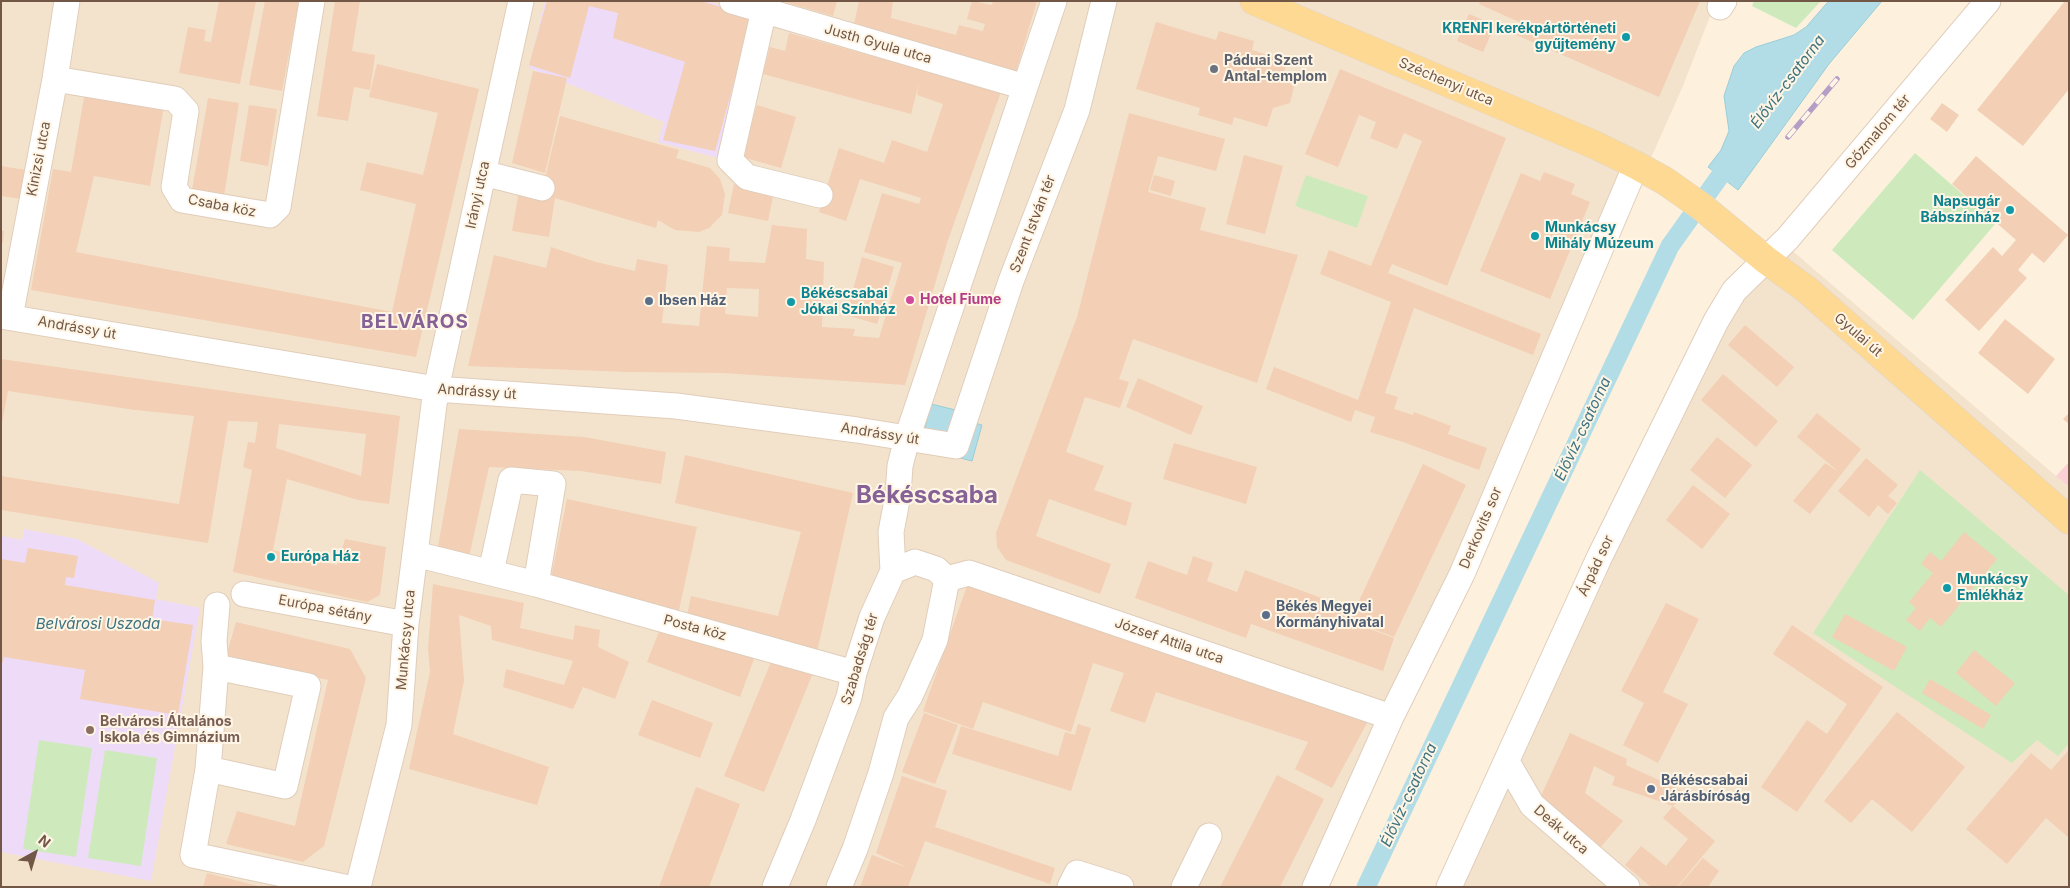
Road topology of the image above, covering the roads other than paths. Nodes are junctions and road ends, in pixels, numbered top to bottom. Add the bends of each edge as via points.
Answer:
1 (68, 1) edge
2 (312, 1) edge
3 (521, 1) edge
4 (732, 1) edge
5 (1054, 1) edge
6 (1104, 1) edge
7 (1254, 1) edge
8 (1988, 1) edge
9 (765, 6) edge
10 (55, 79) junction
11 (1024, 87) junction
12 (1636, 165) junction
13 (483, 173) junction
14 (542, 188) dead end
15 (820, 195) dead end
16 (1766, 260) junction
17 (6, 316) edge
18 (436, 389) junction
19 (907, 438) junction
20 (956, 446) joint
21 (2069, 519) edge
22 (415, 554) junction
23 (894, 571) junction
24 (491, 572) junction
25 (947, 579) junction
26 (536, 584) junction
27 (244, 594) dead end
28 (218, 605) dead end
29 (406, 624) junction
30 (216, 667) junction
31 (854, 673) junction
32 (1392, 717) junction
33 (1507, 762) junction
34 (208, 769) junction
35 (1209, 836) dead end
36 (344, 887) edge
37 (358, 887) edge
38 (776, 887) edge
39 (839, 887) edge
40 (1070, 887) edge
41 (1121, 887) edge
42 (1184, 887) edge
43 (1315, 887) edge
44 (1449, 887) edge
45 (1626, 887) edge

1 - 10 street, Kinizsi utca
2 - 10 street, Csaba köz via 278,207 270,215 182,200 174,187 186,111 175,99
3 - 13 street, Irányi utca
4 - 9 street, Justh Gyula utca
5 - 11 street
6 - 20 street, Szent István tér via 1077,110 1011,281
7 - 12 main road, Széchenyi utca
8 - 16 street, Gőzmalom tér
9 - 11 street, Justh Gyula utca
9 - 15 street via 730,160 747,177
10 - 17 street, Kinizsi utca
11 - 19 street
12 - 16 main road, Gyulai út via 1702,207
12 - 32 street, Derkovits sor via 1462,574
13 - 14 street
13 - 18 street, Irányi utca
16 - 21 main road, Gyulai út via 1806,289
16 - 33 street, Árpád sor via 1734,292 1716,321 1599,558
17 - 18 street, Andrássy út
18 - 19 street, Andrássy út via 676,406
18 - 22 street, Munkácsy utca
19 - 20 street, Andrássy út
19 - 23 street via 891,532
22 - 24 street, Posta köz
22 - 29 street, Munkácsy utca
23 - 25 street via 915,562 936,569
23 - 31 street, Szabadság tér via 872,617
24 - 26 street, Posta köz
24 - 26 street via 512,480 553,484
25 - 32 street, József Attila utca via 969,573
25 - 39 street via 935,640 910,696 896,718 878,782
26 - 31 street, Posta köz
27 - 29 street, Európa sétány
28 - 30 street via 214,642
29 - 37 street, Munkácsy utca via 399,725
30 - 34 street
30 - 34 street via 308,686 286,786
31 - 38 street, Szabadság tér via 849,698
32 - 43 street, Derkovits sor
33 - 44 street, Árpád sor
33 - 45 street, Deák utca via 1532,806
34 - 36 street via 193,855
35 - 42 street
40 - 41 street via 1077,873

